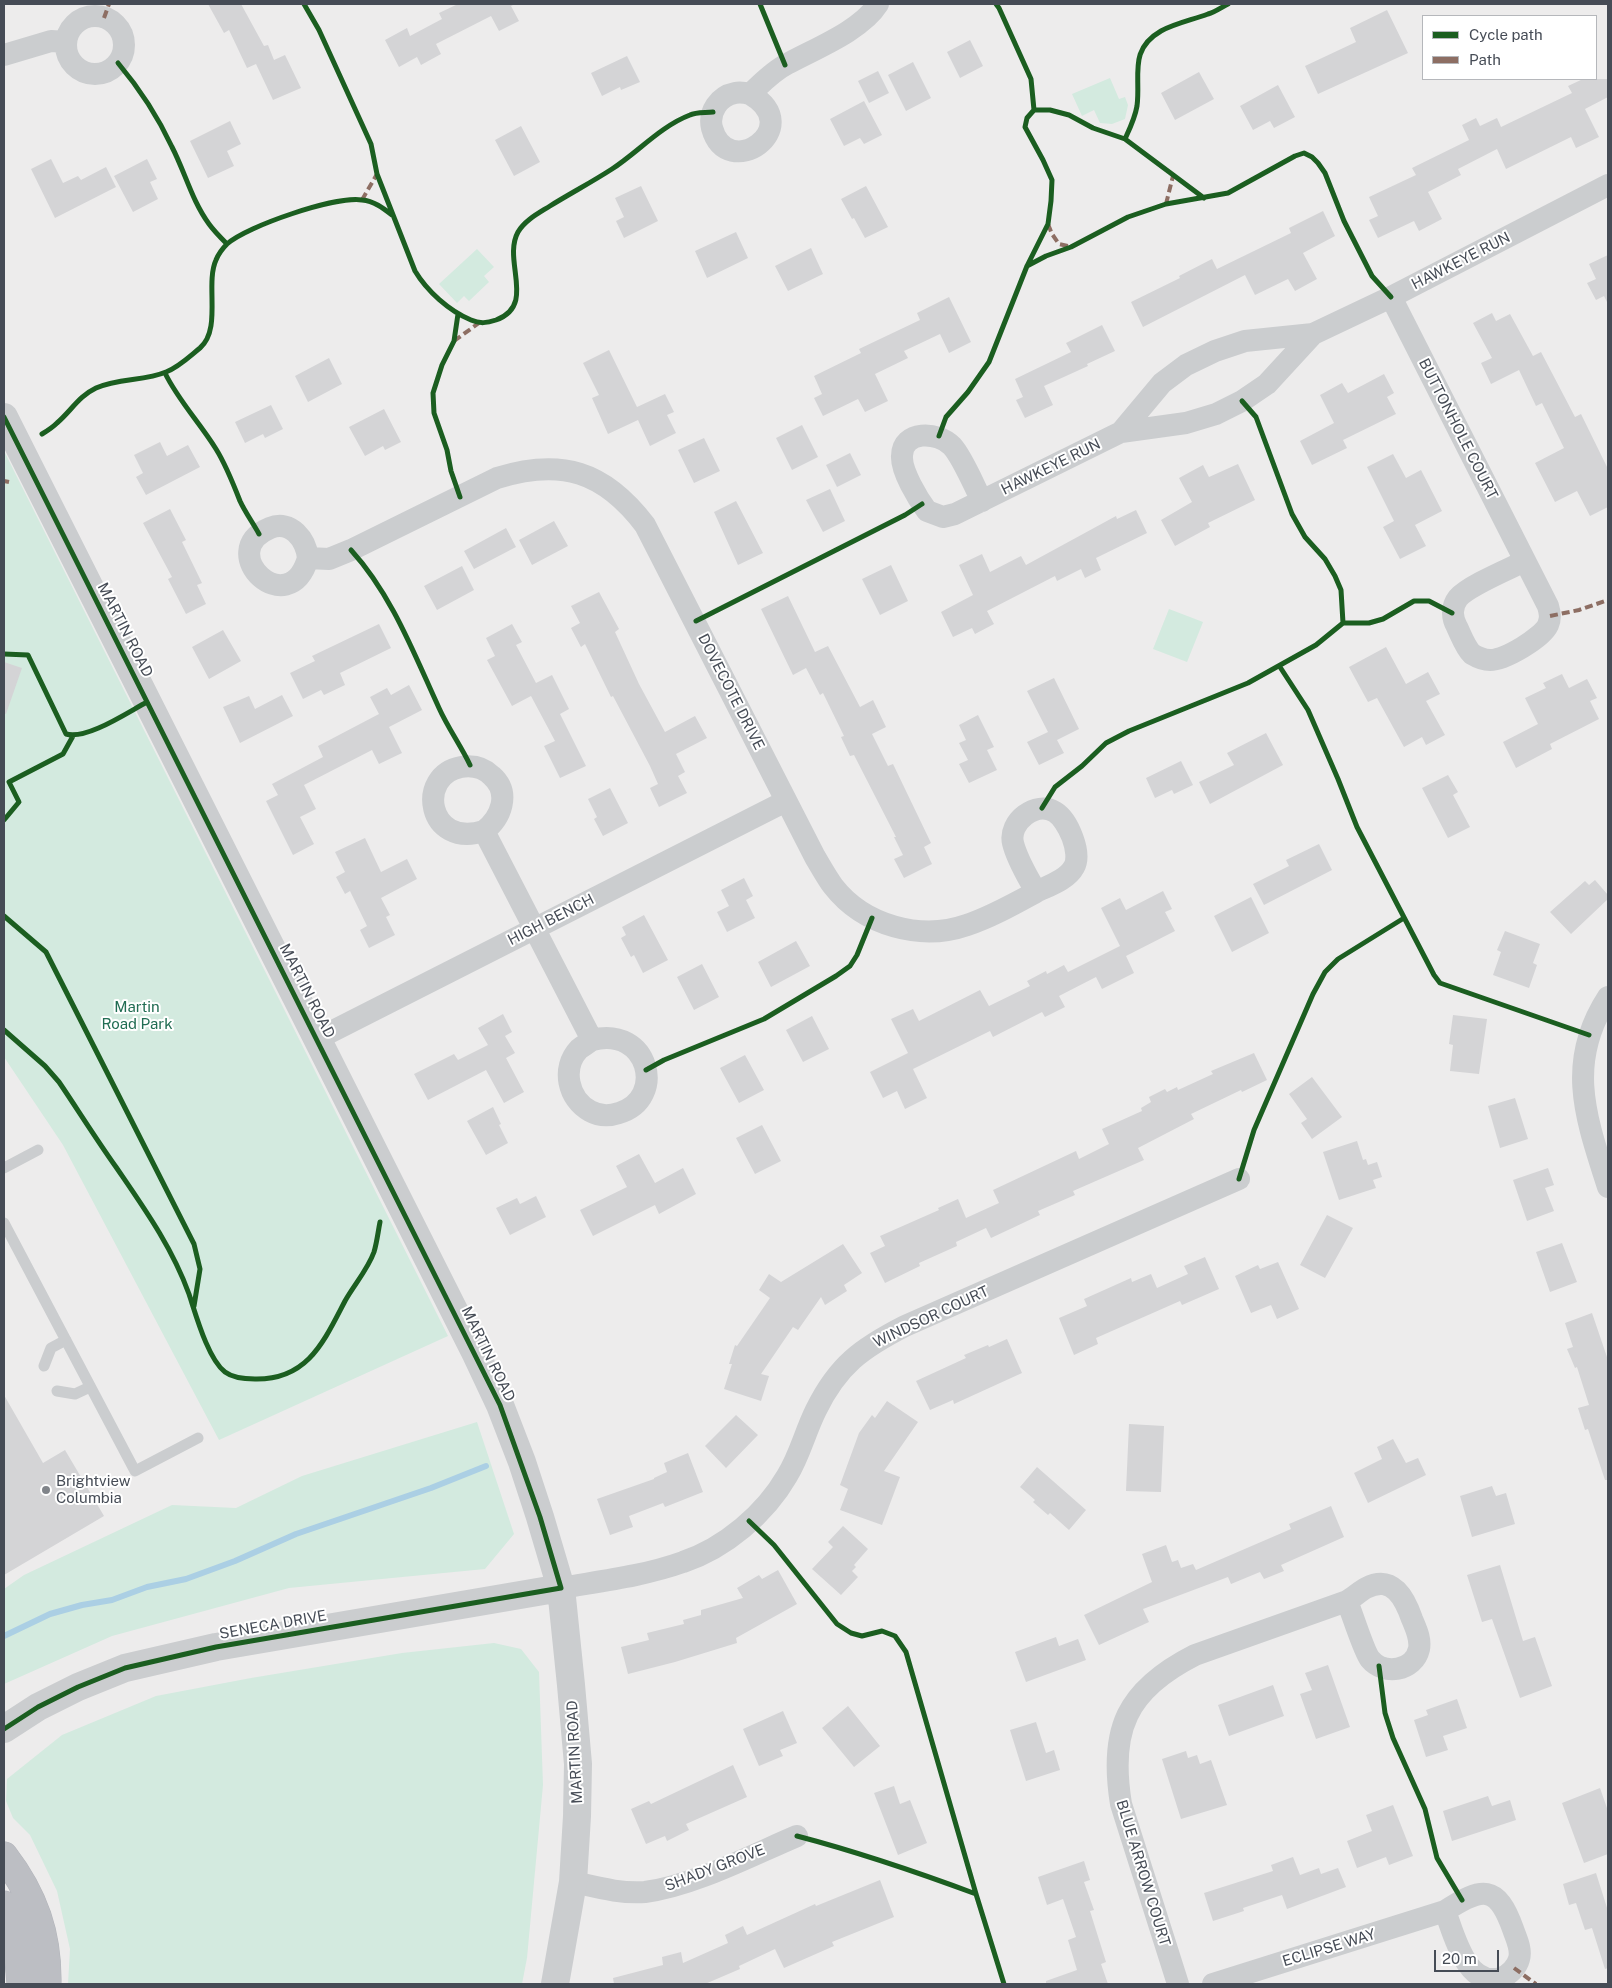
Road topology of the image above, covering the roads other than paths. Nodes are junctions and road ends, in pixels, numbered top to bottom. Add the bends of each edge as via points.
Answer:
1 (878, 4) edge
2 (66, 42) dead end
3 (4, 55) edge
4 (750, 94) dead end
5 (1608, 185) edge
6 (1391, 298) junction
7 (1313, 334) junction
8 (4, 417) edge
9 (1120, 432) junction
10 (982, 501) dead end
11 (308, 558) dead end
12 (1525, 561) junction
13 (786, 801) junction
14 (484, 831) dead end
15 (1036, 892) dead end
16 (534, 929) junction
17 (1608, 997) edge
18 (317, 1039) junction
19 (592, 1040) dead end
20 (38, 1150) dead end
21 (4, 1168) edge
22 (1239, 1179) dead end
23 (1608, 1188) edge
24 (4, 1222) edge
25 (66, 1340) junction
26 (44, 1366) dead end
27 (90, 1387) junction
28 (57, 1391) dead end
29 (198, 1438) dead end
30 (560, 1588) junction
31 (1348, 1602) dead end
32 (4, 1729) edge
33 (797, 1836) dead end
34 (4, 1856) edge
35 (572, 1882) junction
36 (4, 1904) edge
37 (1445, 1911) dead end
38 (22, 1984) edge
39 (47, 1984) edge
40 (555, 1984) edge
41 (1178, 1984) edge
42 (1213, 1984) edge

1 - 4 street via 853,27 826,45 785,65
2 - 3 street via 51,41
5 - 6 street, HAWKEYE RUN
6 - 7 street, HAWKEYE RUN
6 - 12 street, BUTTONHOLE COURT
7 - 9 street, HAWKEYE RUN via 1267,384 1242,401 1216,414 1186,423
7 - 9 street, HAWKEYE RUN via 1245,341 1215,350 1186,365 1162,383
8 - 18 street, MARTIN ROAD
9 - 10 street, HAWKEYE RUN
11 - 13 street, DOVECOTE DRIVE via 329,559 352,550 497,478 521,471 562,469 601,483 631,506 645,524
12 - 12 street, BUTTONHOLE COURT via 1548,606 1548,626 1532,641 1500,658 1480,658 1472,653 1454,622 1454,604 1468,590
13 - 15 street, DOVECOTE DRIVE via 834,887 872,918 894,927 942,932 986,918
13 - 16 street, HIGH BENCH
14 - 16 street
16 - 18 street, HIGH BENCH
16 - 19 street
17 - 23 street via 1588,1035 1583,1098
18 - 30 street, MARTIN ROAD via 500,1404 540,1517
20 - 21 lane
22 - 30 street, WINDSOR COURT via 873,1343 850,1360 831,1382 786,1477 768,1503 733,1535 685,1562 655,1571
24 - 25 lane
25 - 26 lane via 51,1348
25 - 27 lane
27 - 28 lane via 75,1394
27 - 29 lane via 135,1471
30 - 32 street, SENECA DRIVE via 216,1647 125,1668 78,1687
30 - 35 street, MARTIN ROAD via 578,1764
31 - 41 street, BLUE ARROW COURT via 1177,1664 1157,1677 1141,1694 1122,1729 1117,1753 1121,1804
33 - 35 street, SHADY GROVE via 669,1888 622,1892
34 - 39 highway via 24,1884 35,1909 48,1963
35 - 40 street, MARTIN ROAD
36 - 38 highway via 17,1940
37 - 42 street, ECLIPSE WAY

